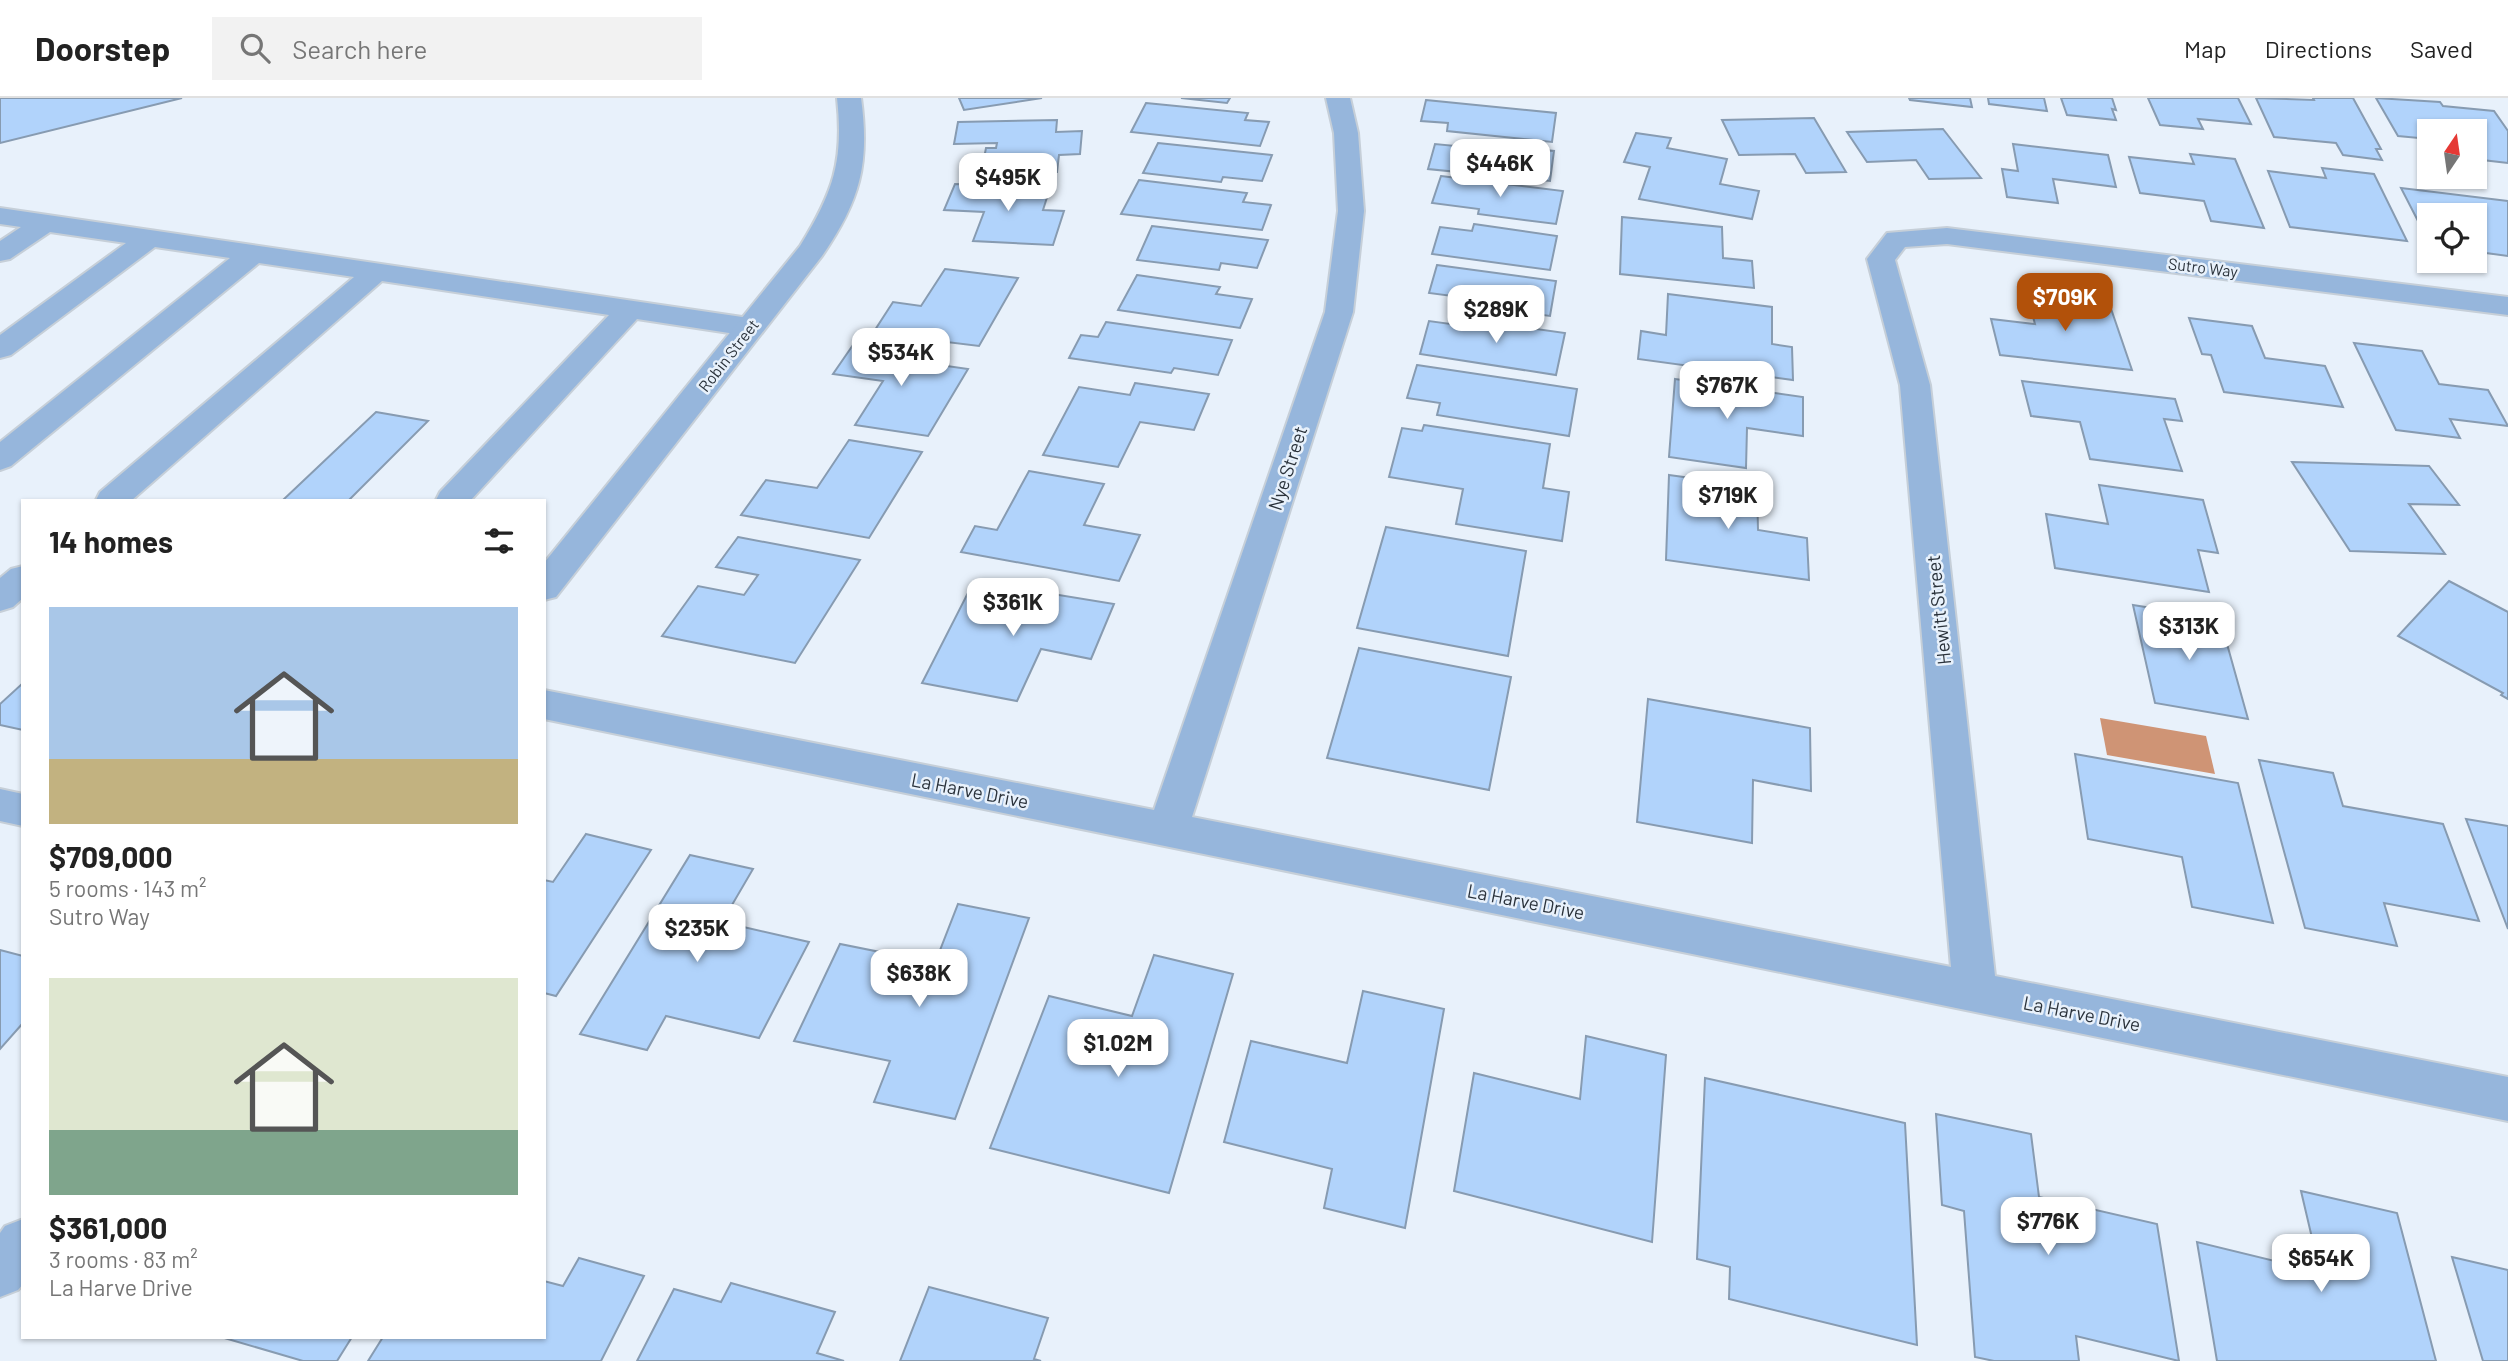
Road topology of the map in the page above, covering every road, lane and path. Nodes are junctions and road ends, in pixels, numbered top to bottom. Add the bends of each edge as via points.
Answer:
1 (849, 98) edge
2 (1338, 98) edge
3 (0, 216) edge
4 (45, 223) junction
5 (149, 239) junction
6 (1897, 239) joint
7 (0, 253) edge
8 (251, 255) junction
9 (375, 273) junction
10 (2508, 306) edge
11 (630, 310) junction
12 (749, 327) junction
13 (0, 349) edge
14 (0, 459) edge
15 (113, 499) edge
16 (453, 499) edge
17 (21, 580) edge
18 (546, 585) edge
19 (0, 598) edge
20 (546, 704) edge
21 (0, 805) edge
22 (21, 810) edge
23 (1168, 830) junction
24 (1975, 992) junction
25 (2508, 1099) edge
26 (21, 1246) edge
27 (0, 1272) edge

1 - 12 street, Robin Street via 855,135 852,170 838,208 812,250
2 - 23 street, Nye Street via 1346,133 1351,211 1339,312
3 - 4 street
4 - 5 street
4 - 7 street
5 - 8 street
5 - 13 street
6 - 10 street, Sutro Way via 1947,236
6 - 24 street, Hewitt Street via 1881,260 1915,385
8 - 9 street
8 - 14 street
9 - 11 street
9 - 15 street
11 - 12 street
11 - 16 street
12 - 18 street, Robin Street
17 - 19 street
20 - 23 street, La Harve Drive
21 - 22 street
23 - 24 street, La Harve Drive
24 - 25 street, La Harve Drive
26 - 27 street

